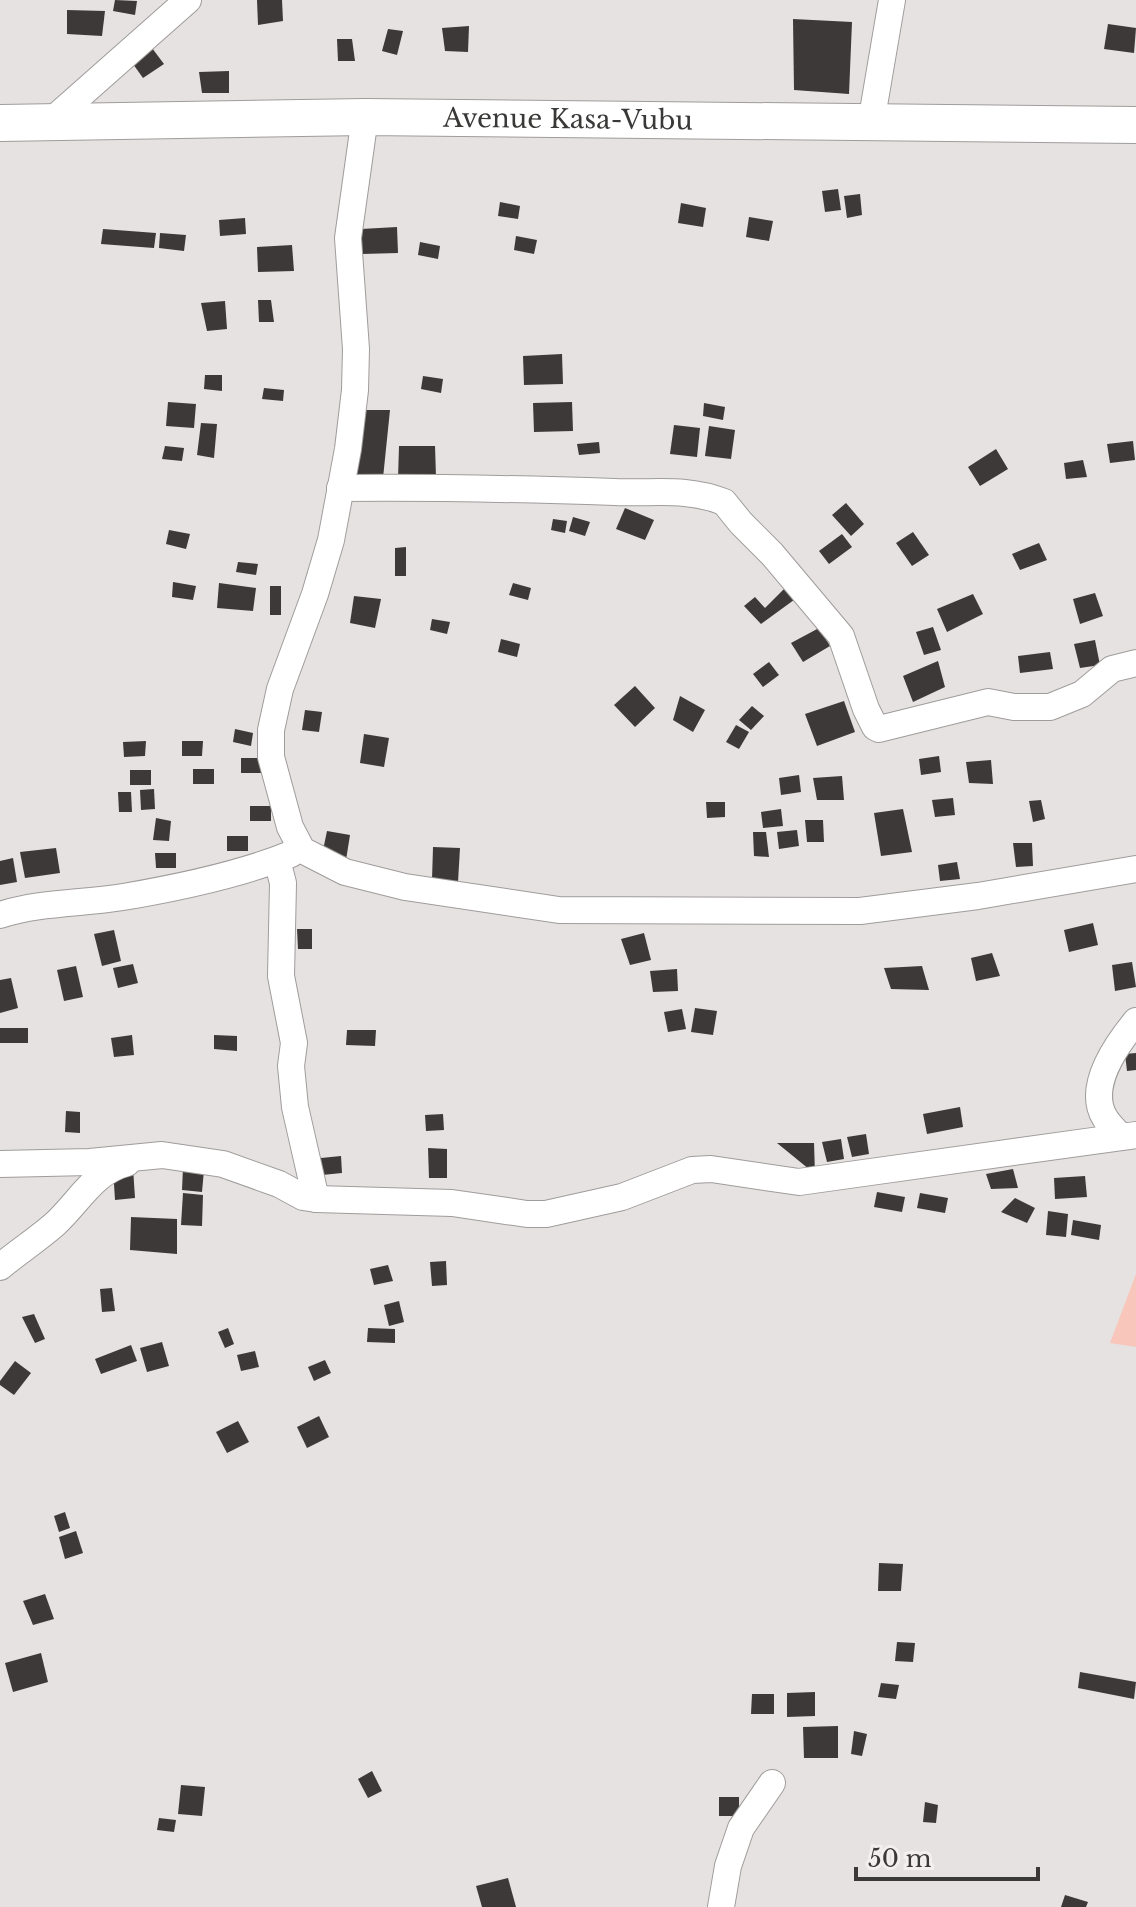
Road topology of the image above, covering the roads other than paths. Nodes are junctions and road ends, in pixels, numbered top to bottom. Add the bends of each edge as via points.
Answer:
1 (188, 0) edge
2 (892, 0) edge
3 (365, 117) junction
4 (50, 122) junction
5 (0, 123) edge
6 (871, 123) junction
7 (1136, 125) edge
8 (340, 488) junction
9 (1136, 663) edge
10 (302, 850) junction
11 (277, 860) junction
12 (1136, 869) edge
13 (0, 915) edge
14 (1136, 1021) edge
15 (1128, 1136) edge
16 (162, 1155) junction
17 (0, 1164) edge
18 (316, 1199) junction
19 (0, 1267) edge
20 (772, 1783) dead end
21 (721, 1907) edge

1 - 4 street
2 - 6 street
3 - 4 highway, Avenue Kasa-Vubu
3 - 6 highway, Avenue Kasa-Vubu
3 - 8 street via 348,238 355,390
4 - 5 highway, Avenue Kasa-Vubu
6 - 7 highway, Avenue Kasa-Vubu
8 - 9 street via 665,490 724,502 841,636 866,709 879,729 988,702 1050,707 1082,694 1112,669
8 - 10 street via 327,553 271,730 271,757 290,827
10 - 11 street
10 - 12 street via 345,872 405,887 559,910 860,911
11 - 13 street via 123,897 34,905
11 - 18 street via 283,893 281,976 294,1043 295,1107
14 - 15 street via 1114,1051 1102,1077 1100,1098 1103,1116
15 - 18 street via 799,1182 692,1170 622,1197 546,1214 452,1203
16 - 17 street
16 - 18 street via 223,1164
16 - 19 street via 111,1167 54,1225
20 - 21 street via 741,1828

